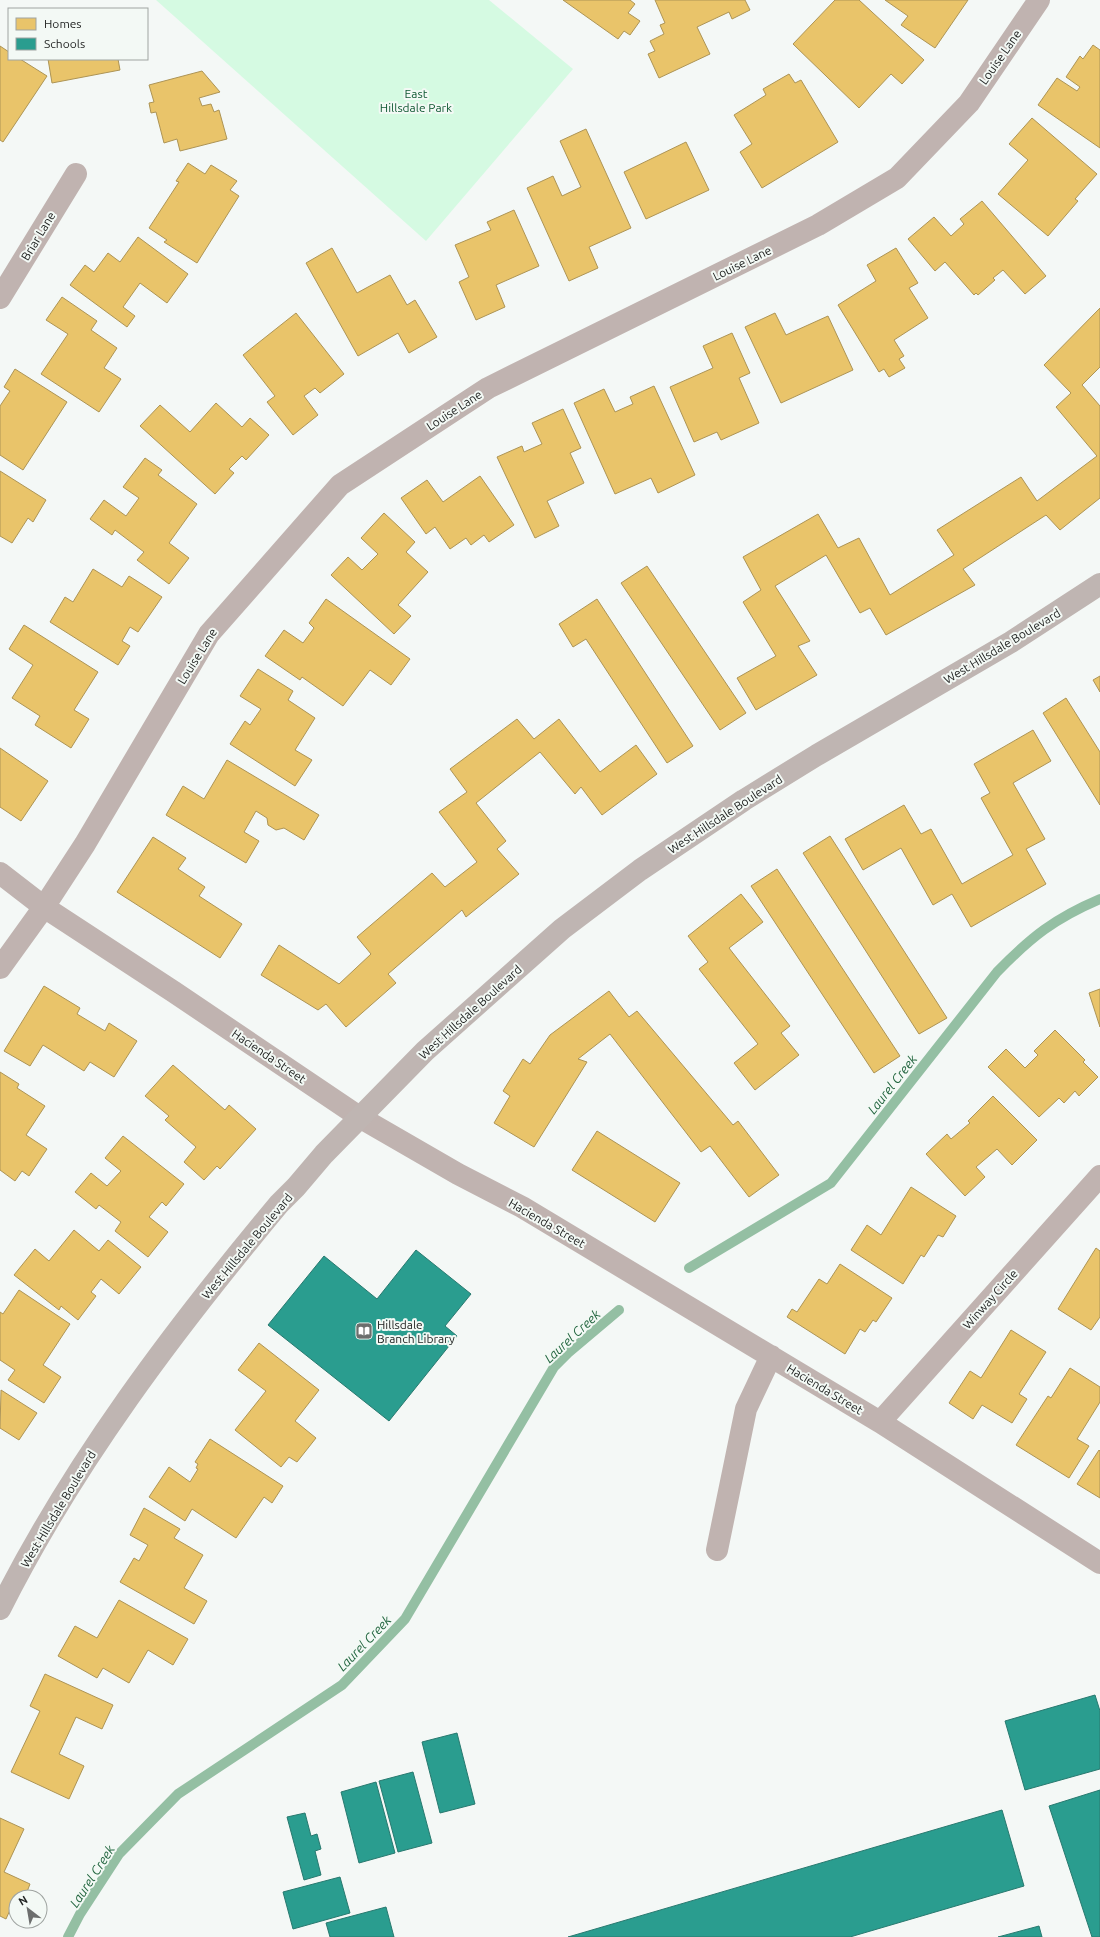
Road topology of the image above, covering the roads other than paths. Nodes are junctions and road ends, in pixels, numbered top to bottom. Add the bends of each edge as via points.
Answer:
1 (1039, 0) edge
2 (76, 174) dead end
3 (0, 298) edge
4 (1100, 584) edge
5 (0, 873) edge
6 (44, 907) junction
7 (0, 968) edge
8 (361, 1118) junction
9 (1100, 1176) edge
10 (771, 1356) junction
11 (880, 1422) junction
12 (717, 1550) dead end
13 (1100, 1563) edge
14 (0, 1609) edge

1 - 6 street, Louise Lane via 969,103 897,178 818,225 488,388 340,485 209,634 85,844
2 - 3 street, Briar Lane
4 - 8 main road, West Hillsdale Boulevard via 1011,642 744,800 640,870 562,929 466,1014 425,1051
5 - 6 street, Hacienda Street
6 - 7 street, Louise Lane
6 - 8 street, Hacienda Street
8 - 10 street, Hacienda Street via 458,1174 522,1207
8 - 14 main road, West Hillsdale Boulevard via 279,1204 231,1262 140,1382 46,1524
9 - 11 street, Winway Circle
10 - 11 street, Hacienda Street
10 - 12 street via 746,1409
11 - 13 street, Hacienda Street

